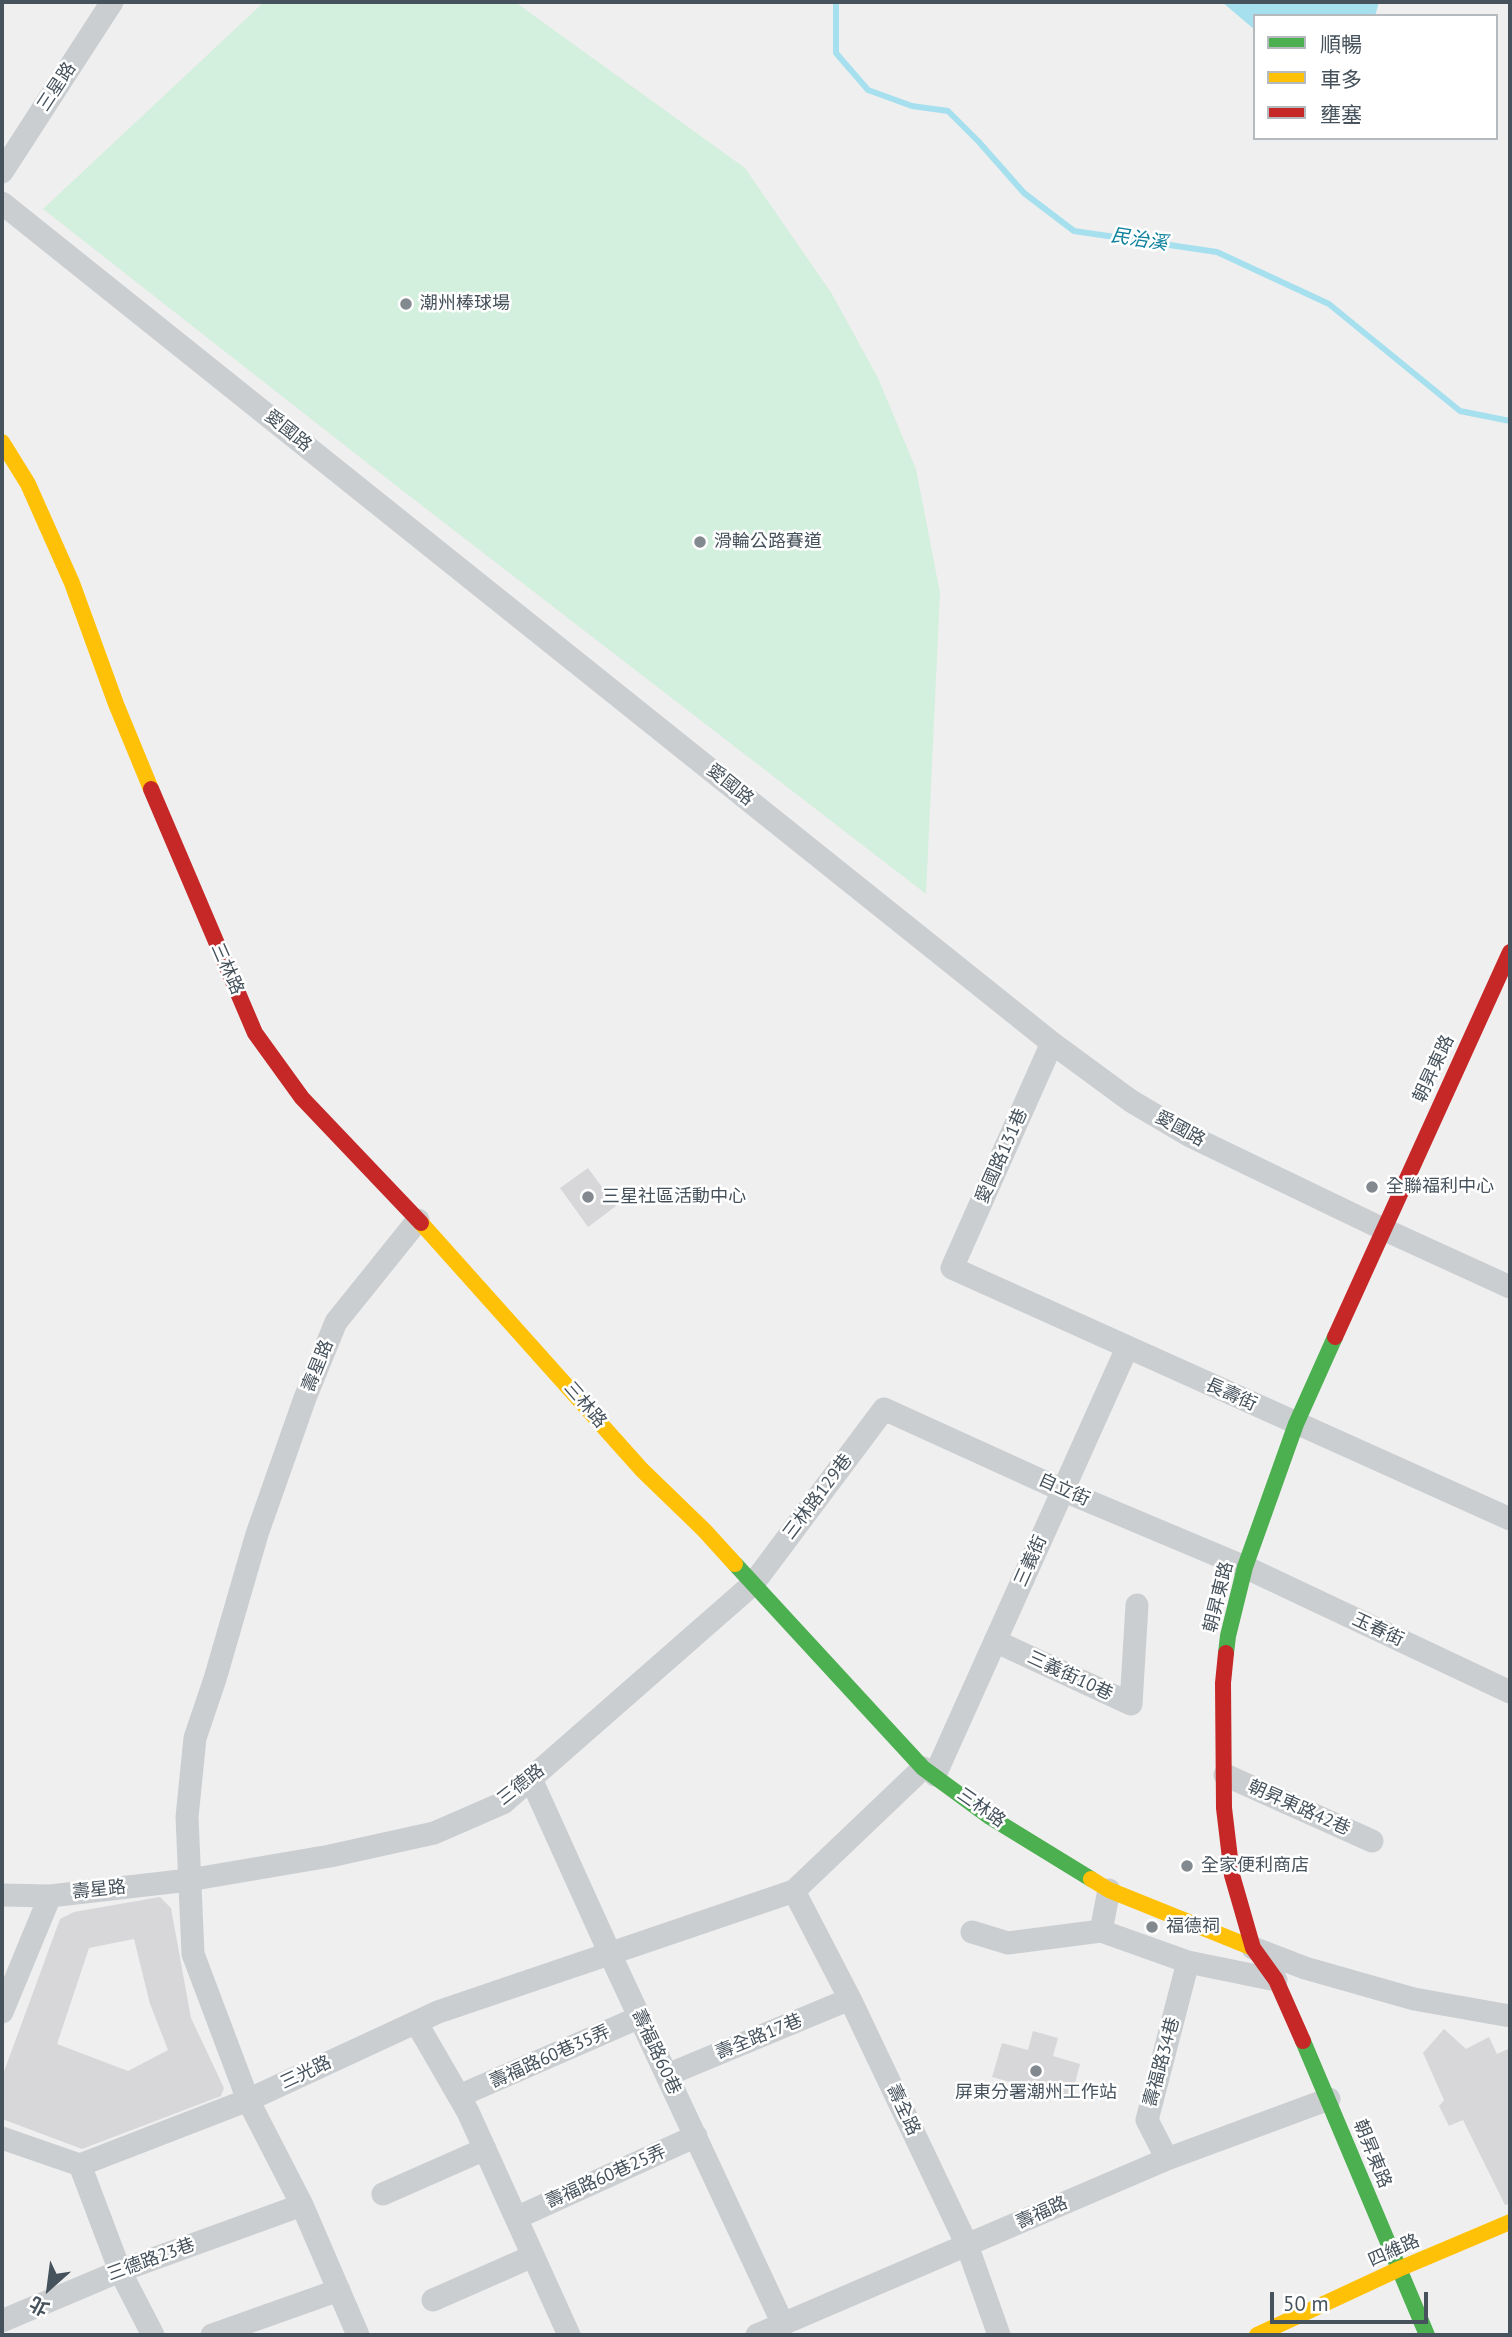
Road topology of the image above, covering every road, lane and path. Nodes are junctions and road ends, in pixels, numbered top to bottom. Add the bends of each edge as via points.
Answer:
1 (112, 2) edge
2 (2, 172) edge
3 (2, 203) edge
4 (2, 442) edge
5 (1510, 952) edge
6 (1052, 1043) junction
7 (418, 1220) junction
8 (1383, 1229) junction
9 (952, 1268) joint
10 (1510, 1287) edge
11 (1127, 1348) junction
12 (884, 1409) joint
13 (1296, 1424) junction
14 (1062, 1490) junction
15 (1510, 1519) edge
16 (1245, 1567) junction
17 (753, 1584) junction
18 (1137, 1605) dead end
19 (995, 1642) junction
20 (1510, 1692) edge
21 (929, 1772) junction
22 (1225, 1775) junction
23 (531, 1779) junction
24 (1372, 1841) dead end
25 (190, 1880) junction
26 (1109, 1890) junction
27 (794, 1891) junction
28 (2, 1895) edge
29 (50, 1896) junction
30 (1101, 1931) junction
31 (972, 1932) dead end
32 (1252, 1948) junction
33 (611, 1953) junction
34 (1188, 1962) junction
35 (1276, 1980) junction
36 (850, 1999) junction
37 (2, 2012) edge
38 (1510, 2016) edge
39 (640, 2017) junction
40 (416, 2022) junction
41 (667, 2075) junction
42 (459, 2096) junction
43 (1329, 2099) junction
44 (248, 2100) junction
45 (696, 2136) junction
46 (2, 2138) edge
47 (485, 2149) junction
48 (1167, 2159) junction
49 (80, 2165) junction
50 (383, 2194) dead end
51 (302, 2205) junction
52 (516, 2217) junction
53 (1510, 2222) edge
54 (967, 2245) junction
55 (533, 2256) junction
56 (1399, 2269) junction
57 (120, 2271) junction
58 (339, 2290) junction
59 (433, 2300) dead end
60 (2, 2321) edge
61 (783, 2324) junction
62 (153, 2335) edge
63 (212, 2335) edge
64 (358, 2335) edge
65 (569, 2335) edge
66 (757, 2335) edge
67 (999, 2335) edge
68 (1257, 2335) edge
69 (1427, 2335) edge

1 - 2 street, 三星路
3 - 6 street, 愛國路
4 - 7 main road, 三林路 via 28,484 72,583 163,819 255,1033 302,1098
5 - 8 main road, 朝昇東路
6 - 8 street, 愛國路 via 1131,1101 1192,1137
6 - 9 street, 愛國路131巷
7 - 17 main road, 三林路 via 642,1470
7 - 25 street, 壽星路 via 336,1322 257,1534 195,1738 187,1817
8 - 10 street, 愛國路
8 - 13 main road, 朝昇東路
9 - 11 street, 長壽街
11 - 13 street, 長壽街
11 - 14 street, 三義街
12 - 14 street, 自立街
12 - 17 street, 三林路129巷
13 - 15 street, 長壽街
13 - 16 main road, 朝昇東路
14 - 16 street, 自立街
14 - 19 street, 三義街
16 - 20 street, 玉春街
16 - 22 main road, 朝昇東路 via 1224,1671
17 - 21 main road, 三林路
17 - 23 street, 三德路
18 - 19 street, 三義街10巷 via 1131,1704
19 - 21 street, 三義街
21 - 26 main road, 三林路 via 990,1817
21 - 27 street
22 - 24 street, 朝昇東路42巷
22 - 32 main road, 朝昇東路 via 1232,1875
23 - 25 street, 三德路 via 503,1803 434,1833
23 - 33 street, 壽福路60巷
25 - 29 street, 壽星路
25 - 44 street via 193,1954
26 - 30 street
26 - 32 main road, 三林路
27 - 33 street
27 - 36 street, 壽全路
28 - 29 street, 壽星路
29 - 37 street, 壽星路
30 - 31 street via 1008,1943
30 - 34 street
32 - 35 main road, 朝昇東路
32 - 38 street, 三林路 via 1414,2000
33 - 39 street, 壽福路60巷
33 - 40 street, 三光路
34 - 35 street
34 - 48 street, 壽福路34巷 via 1147,2120
35 - 43 main road, 朝昇東路
36 - 41 street, 壽全路17巷
36 - 54 street, 壽全路
39 - 41 street, 壽福路60巷
39 - 42 street, 壽福路60巷35弄
40 - 42 street
40 - 44 street, 三光路
41 - 45 street, 壽福路60巷
42 - 47 street
43 - 48 street, 壽福路
43 - 56 main road, 朝昇東路
44 - 49 street, 三光路
44 - 51 street
45 - 52 street, 壽福路60巷25弄
45 - 61 street, 壽福路60巷
46 - 49 street
47 - 50 street
47 - 52 street
48 - 54 street, 壽福路
49 - 57 street
51 - 57 street, 三德路23巷
51 - 58 street
52 - 55 street
53 - 56 main road, 四維路
54 - 61 street, 壽福路
54 - 67 street, 壽全路
55 - 59 street
55 - 65 street
56 - 68 main road, 四維路
56 - 69 main road, 朝昇東路
57 - 60 street, 三德路23巷
57 - 62 street
58 - 63 street
58 - 64 street
61 - 66 street, 壽福路

